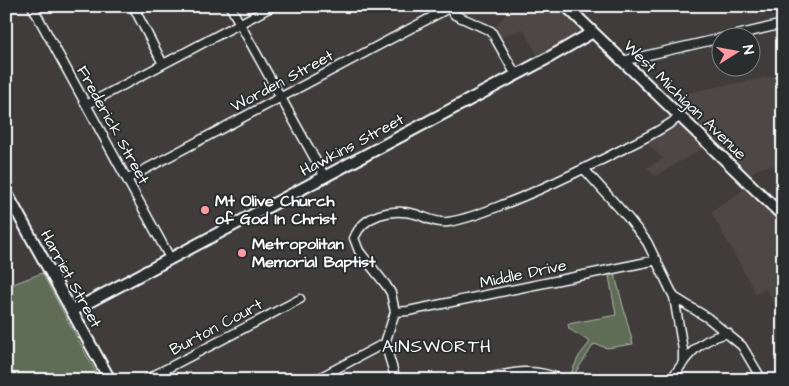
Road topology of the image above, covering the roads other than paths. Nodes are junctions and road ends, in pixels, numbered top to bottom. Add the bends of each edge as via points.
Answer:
1 (32, 6) edge
2 (132, 6) edge
3 (230, 6) edge
4 (273, 6) edge
5 (566, 6) edge
6 (448, 7) edge
7 (240, 24) junction
8 (783, 24) edge
9 (762, 29) edge
10 (593, 32) junction
11 (712, 40) edge
12 (622, 61) junction
13 (163, 64) junction
14 (516, 75) junction
15 (281, 97) junction
16 (86, 105) junction
17 (679, 117) junction
18 (584, 169) junction
19 (325, 177) junction
20 (127, 179) junction
21 (6, 192) edge
22 (783, 216) edge
23 (170, 258) junction
24 (657, 260) junction
25 (674, 297) junction
26 (300, 299) dead end
27 (72, 311) junction
28 (395, 312) junction
29 (728, 333) junction
30 (385, 342) junction
31 (683, 363) junction
32 (110, 380) edge
33 (145, 380) edge
34 (315, 380) edge
35 (396, 380) edge
36 (479, 380) edge
37 (563, 380) edge
38 (670, 380) edge
39 (762, 380) edge

1 - 16 street, Frederick Street
2 - 13 street
3 - 7 street
4 - 7 street
5 - 10 street, West Michigan Avenue
6 - 14 street via 455,15 491,31
6 - 15 street, Worden Street
7 - 13 street
7 - 15 street
8 - 9 street
10 - 12 street, West Michigan Avenue
10 - 14 street, Hawkins Street
11 - 12 street
12 - 17 street, West Michigan Avenue
13 - 16 street
14 - 19 street, Hawkins Street
15 - 19 street
15 - 20 street, Worden Street
16 - 20 street, Frederick Street
17 - 18 street
17 - 22 street, West Michigan Avenue
18 - 24 street via 629,219
18 - 28 street via 468,218 445,223 402,212 371,217 362,224 354,238 359,251 391,293
19 - 23 street, Hawkins Street
20 - 23 street, Frederick Street
21 - 27 street, Harriet Street
23 - 27 street, Hawkins Street
24 - 25 street
24 - 28 street, Middle Drive via 408,312
25 - 29 street
25 - 31 street
26 - 33 street, Burton Court
27 - 32 street, Harriet Street
28 - 30 street
29 - 31 street via 698,345
29 - 39 street via 742,346
30 - 34 street
30 - 35 street
31 - 38 street
36 - 37 street via 533,371

